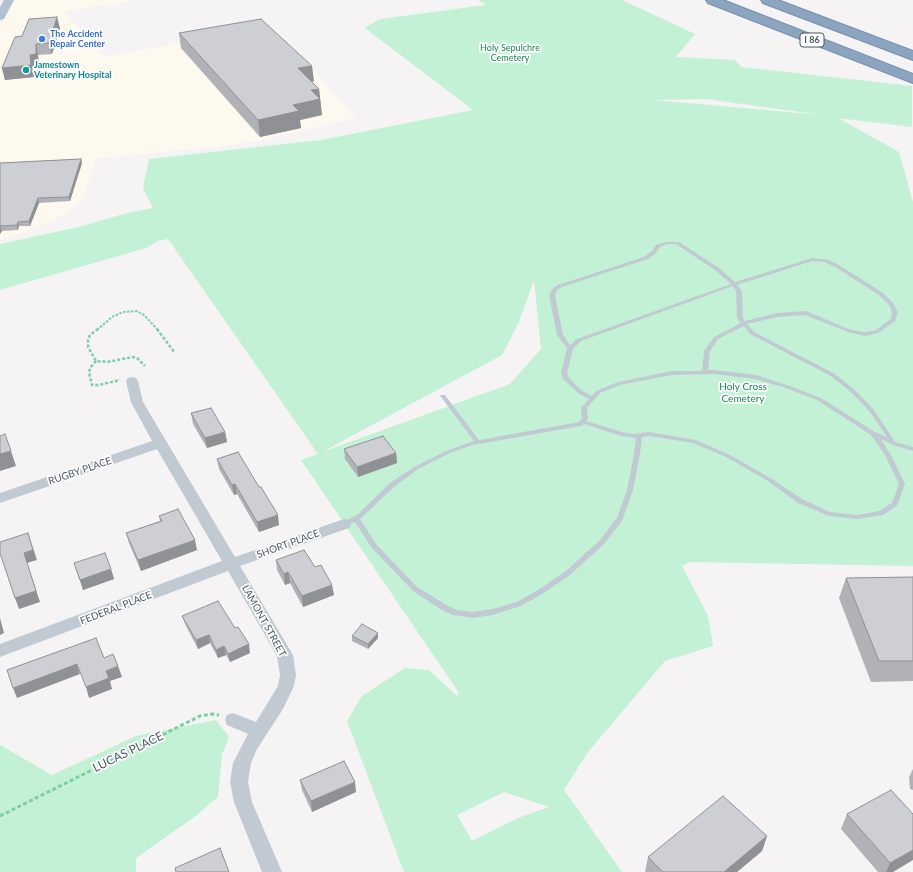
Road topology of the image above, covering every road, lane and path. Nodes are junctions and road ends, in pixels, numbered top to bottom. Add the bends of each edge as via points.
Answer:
1 (9, 0) edge
2 (712, 0) edge
3 (767, 0) edge
4 (0, 17) edge
5 (913, 56) edge
6 (913, 79) edge
7 (734, 284) junction
8 (744, 324) junction
9 (570, 348) junction
10 (175, 353) dead end
11 (96, 361) junction
12 (145, 366) dead end
13 (706, 372) junction
14 (129, 380) joint
15 (443, 396) dead end
16 (592, 398) junction
17 (582, 422) junction
18 (873, 433) junction
19 (639, 435) junction
20 (478, 442) junction
21 (160, 443) junction
22 (893, 443) junction
23 (913, 449) edge
24 (0, 498) edge
25 (350, 521) junction
26 (231, 564) junction
27 (0, 651) edge
28 (232, 720) joint
29 (259, 731) junction
30 (0, 816) edge
31 (272, 872) edge

1 - 4 main road
2 - 6 highway, I 86
3 - 5 highway, I 86
7 - 8 lane via 739,291 739,310
7 - 8 lane via 812,259 826,261 881,294 895,312 893,320 876,332 865,334 850,331 806,312 777,315
7 - 9 lane via 579,340
7 - 9 lane via 682,245 672,242 658,246 646,258 555,289 552,295 560,335
8 - 13 lane via 716,338 707,351
8 - 22 lane via 758,337 804,359 842,382 872,411
9 - 16 lane via 564,373 566,379 580,392
10 - 11 path via 144,315 131,311 107,319 90,335 88,347
11 - 12 path via 133,357
11 - 14 path via 89,373 92,385
13 - 16 lane via 672,373 618,384 598,392
13 - 18 lane via 756,377 788,386 819,399
14 - 21 street, LAMONT STREET via 137,402
15 - 20 lane
16 - 17 lane via 584,408 585,418
17 - 19 lane via 621,434
17 - 20 lane
18 - 19 lane via 888,455 902,484 894,504 881,513 857,517 829,514 800,501 752,469 694,441 649,434
18 - 22 lane
19 - 25 lane via 636,462 625,505 620,519 602,542 568,573 540,592 519,604 493,612 473,615 456,613 415,589
20 - 25 lane via 448,452 416,468
21 - 24 street, RUGBY PLACE
21 - 26 street, LAMONT STREET
22 - 23 lane
25 - 26 street, SHORT PLACE
26 - 27 street, FEDERAL PLACE
26 - 29 street, LAMONT STREET via 285,655 288,675 286,686
28 - 29 street
28 - 30 path, LUCAS PLACE via 212,714 200,716
29 - 31 street, LAMONT STREET via 242,763 239,782 243,802

